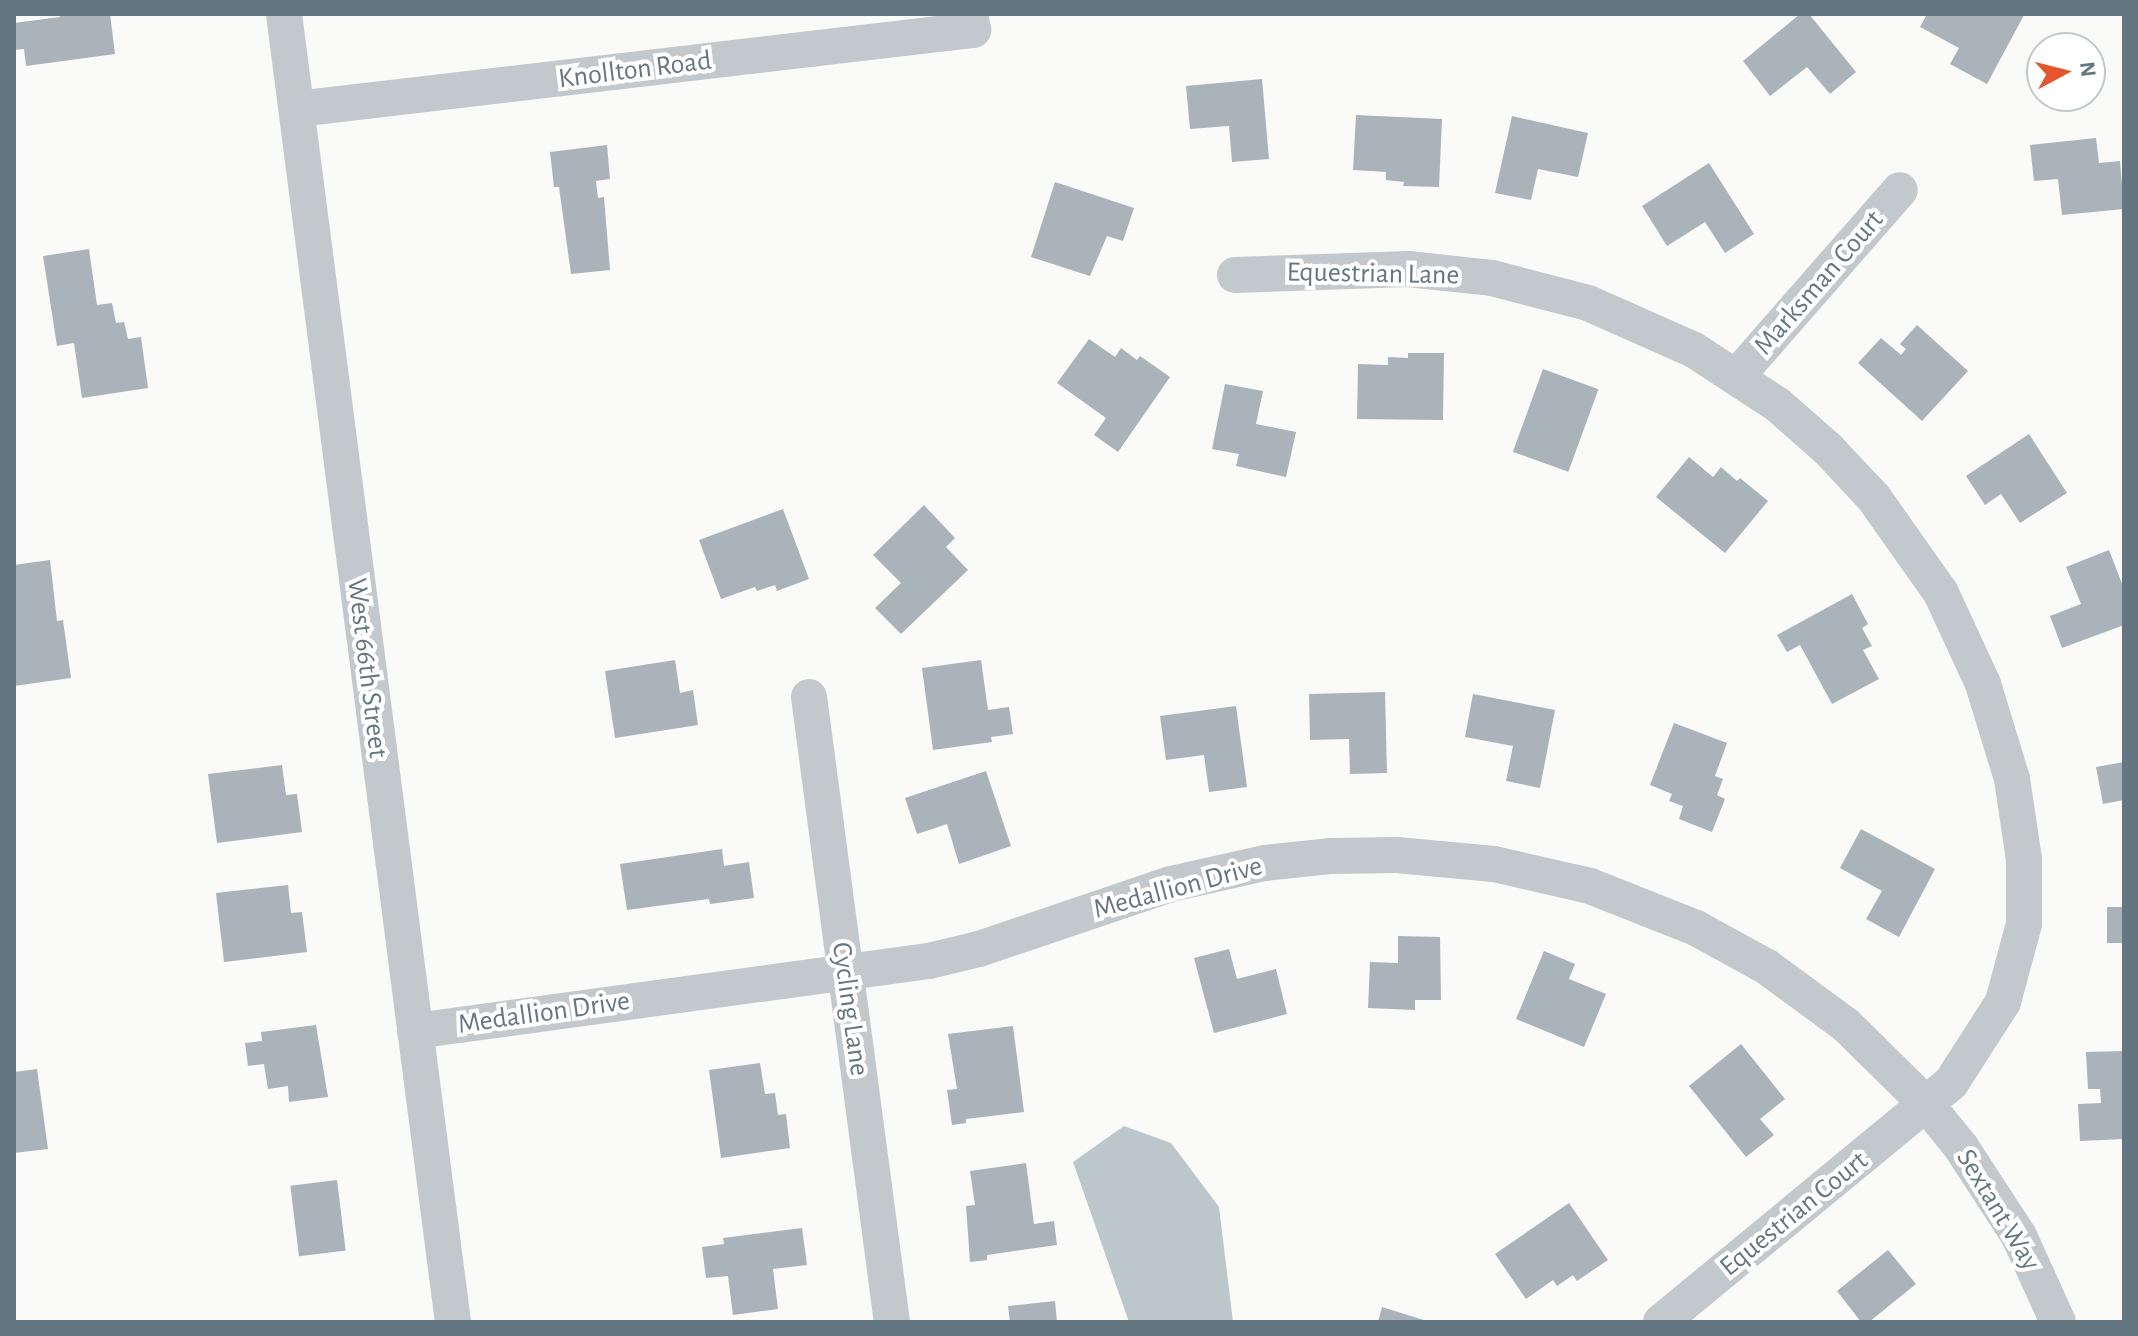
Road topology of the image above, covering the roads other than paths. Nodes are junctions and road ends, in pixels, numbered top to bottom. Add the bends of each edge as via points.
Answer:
1 (284, 14) edge
2 (972, 22) edge
3 (297, 109) junction
4 (1900, 190) dead end
5 (1235, 275) dead end
6 (1737, 376) junction
7 (809, 697) dead end
8 (845, 973) junction
9 (415, 1031) junction
10 (1927, 1105) junction
11 (453, 1322) edge
12 (892, 1322) edge
13 (1661, 1322) edge
14 (2058, 1322) edge

1 - 3 street, West 66th Street
2 - 3 street, Knollton Road
3 - 9 street, West 66th Street
4 - 6 street, Marksman Court
5 - 6 street, Equestrian Lane via 1408,269 1492,278 1618,314
6 - 10 street, Equestrian Lane via 1828,449 1874,498 1941,593 1983,684 2012,779 2025,892 2013,971 1988,1031 1951,1083
7 - 8 street, Cycling Lane
8 - 9 street, Medallion Drive
8 - 10 street, Medallion Drive via 950,957 1156,888 1265,863 1386,855 1478,861 1590,886 1725,943 1846,1025
8 - 12 street, Cycling Lane
9 - 11 street, West 66th Street
10 - 13 street, Equestrian Court
10 - 14 street, Sextant Way via 2006,1214

